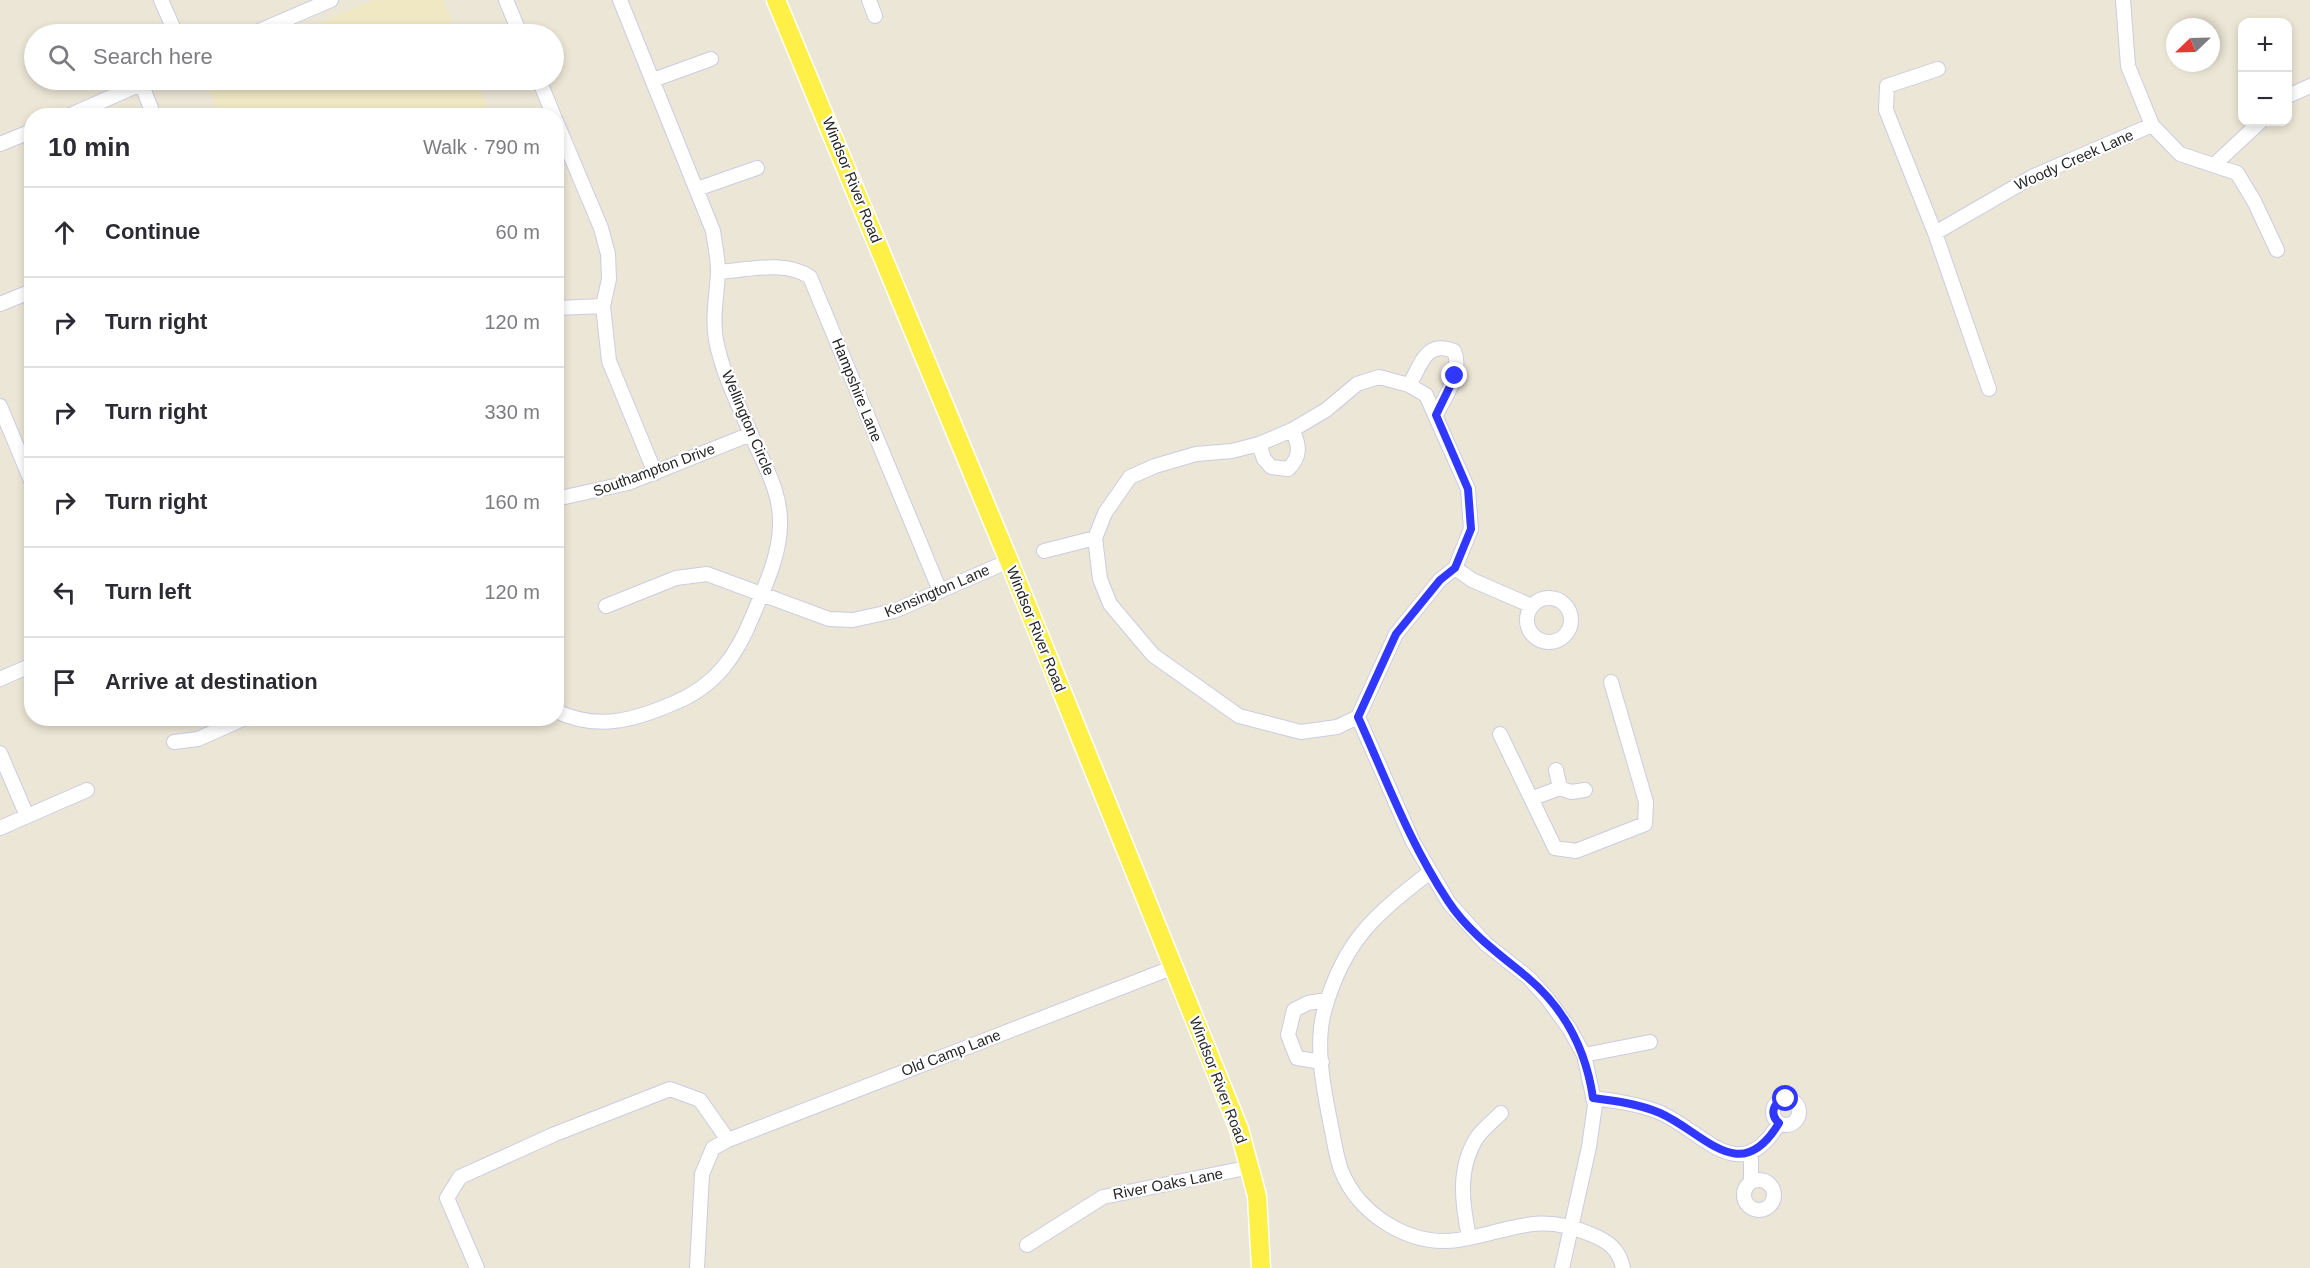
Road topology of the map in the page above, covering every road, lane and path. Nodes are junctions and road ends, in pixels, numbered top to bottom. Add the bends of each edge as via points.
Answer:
1 (161, 0) edge
2 (331, 0) edge
3 (620, 0) edge
4 (776, 0) edge
5 (869, 0) edge
6 (2123, 0) edge
7 (509, 1) edge
8 (875, 16) dead end
9 (172, 24) edge
10 (275, 24) edge
11 (517, 24) edge
12 (711, 59) dead end
13 (1938, 69) dead end
14 (653, 80) junction
15 (2310, 86) edge
16 (128, 90) edge
17 (148, 90) edge
18 (543, 90) edge
19 (2292, 94) edge
20 (86, 108) edge
21 (152, 108) edge
22 (551, 108) edge
23 (2152, 125) junction
24 (2256, 126) edge
25 (24, 134) edge
26 (564, 140) edge
27 (0, 144) edge
28 (2214, 164) junction
29 (757, 168) dead end
30 (697, 189) junction
31 (1935, 233) junction
32 (2277, 250) dead end
33 (718, 272) junction
34 (24, 294) edge
35 (0, 304) edge
36 (603, 306) junction
37 (564, 308) edge
38 (1409, 385) junction
39 (1989, 389) dead end
40 (0, 406) edge
41 (1436, 415) junction
42 (1292, 430) junction
43 (751, 434) junction
44 (1259, 444) junction
45 (24, 464) edge
46 (655, 472) junction
47 (564, 498) edge
48 (1095, 538) junction
49 (1044, 551) dead end
50 (1009, 561) junction
51 (1455, 568) junction
52 (940, 591) junction
53 (762, 593) junction
54 (606, 606) dead end
55 (1532, 606) dead end
56 (24, 668) edge
57 (0, 678) edge
58 (1611, 682) dead end
59 (564, 713) edge
60 (1358, 717) junction
61 (227, 726) edge
62 (1500, 734) dead end
63 (174, 742) dead end
64 (0, 753) edge
65 (1556, 770) dead end
66 (1560, 788) junction
67 (87, 790) dead end
68 (1585, 790) dead end
69 (1533, 798) junction
70 (27, 816) junction
71 (0, 828) edge
72 (1430, 872) junction
73 (1174, 967) junction
74 (1327, 1000) junction
75 (1650, 1042) dead end
76 (1584, 1055) junction
77 (1322, 1062) junction
78 (1593, 1098) junction
79 (1502, 1113) dead end
80 (1779, 1123) dead end
81 (728, 1140) junction
82 (1751, 1152) junction
83 (1251, 1167) junction
84 (1751, 1181) dead end
85 (1571, 1226) junction
86 (1469, 1237) junction
87 (1028, 1245) dead end
88 (477, 1268) edge
89 (697, 1268) edge
90 (1261, 1268) edge
91 (1562, 1268) edge
92 (1623, 1268) edge

1 - 9 street
2 - 10 street
3 - 14 street, Wellington Circle
4 - 50 main road, Windsor River Road
5 - 8 street
6 - 23 street, Woody Creek Lane via 2128,66
7 - 11 street
12 - 14 street
13 - 31 street via 1887,86 1886,110
14 - 30 street, Wellington Circle
15 - 19 street
16 - 20 street
17 - 21 street
18 - 22 street
23 - 28 street, Woody Creek Lane via 2180,154
23 - 31 street, Woody Creek Lane via 2032,177
24 - 28 street
25 - 27 street
26 - 36 street via 608,254 609,279
28 - 32 street, Woody Creek Lane via 2236,172
29 - 30 street
30 - 33 street, Wellington Circle via 713,231
31 - 39 street
33 - 43 street, Wellington Circle via 716,340
33 - 52 street, Hampshire Lane via 787,268 799,269 810,277
34 - 35 street
36 - 37 street
36 - 46 street via 609,361
38 - 41 street via 1426,396
38 - 41 street via 1428,352 1434,348 1454,351 1458,360 1455,376
38 - 42 street via 1379,377 1357,384 1326,411
40 - 45 street
41 - 51 street via 1468,489 1471,529
42 - 44 street
42 - 44 street via 1299,453 1288,470 1271,467
43 - 46 street, Southampton Drive
43 - 53 street, Wellington Circle via 780,505 778,544
44 - 48 street via 1196,454 1130,477 1105,513
46 - 47 street, Southampton Drive via 594,493
48 - 49 street
48 - 60 street via 1100,579 1110,604 1153,655 1239,716 1301,732 1337,727
50 - 52 street, Kensington Lane
50 - 73 main road, Windsor River Road
51 - 55 street
51 - 60 street via 1440,580 1396,634
52 - 53 street, Kensington Lane via 894,611 853,620 829,619
53 - 54 street, Kensington Lane via 707,574 676,578
53 - 59 street, Wellington Circle via 732,660 684,700 623,722 601,723
56 - 57 street
58 - 69 street via 1646,802 1645,824 1576,851 1555,848
60 - 72 street
61 - 63 street via 198,739
62 - 69 street
64 - 70 street
65 - 66 street
66 - 68 street via 1571,792
66 - 69 street
67 - 70 street
70 - 71 street
72 - 74 street via 1382,909 1360,932 1334,976
72 - 76 street via 1449,903 1486,944 1529,978 1547,998
73 - 81 street, Old Camp Lane
73 - 83 main road, Windsor River Road
74 - 77 street
74 - 77 street via 1294,1010 1288,1035 1298,1058
75 - 76 street
76 - 78 street
77 - 86 street via 1322,1081 1336,1149 1342,1171 1358,1198 1380,1220 1407,1233 1434,1241
78 - 82 street via 1635,1104 1662,1114 1709,1145 1730,1153
78 - 85 street via 1588,1147
79 - 86 street via 1478,1136 1462,1181
80 - 82 street via 1767,1142
81 - 88 street via 700,1100 670,1089 460,1177 447,1198
81 - 89 street, Old Camp Lane via 713,1148 702,1174
82 - 84 street
83 - 87 street, River Oaks Lane via 1103,1197
83 - 90 main road, Windsor River Road via 1260,1223
85 - 86 street via 1536,1222
85 - 91 street
85 - 92 street via 1614,1247

